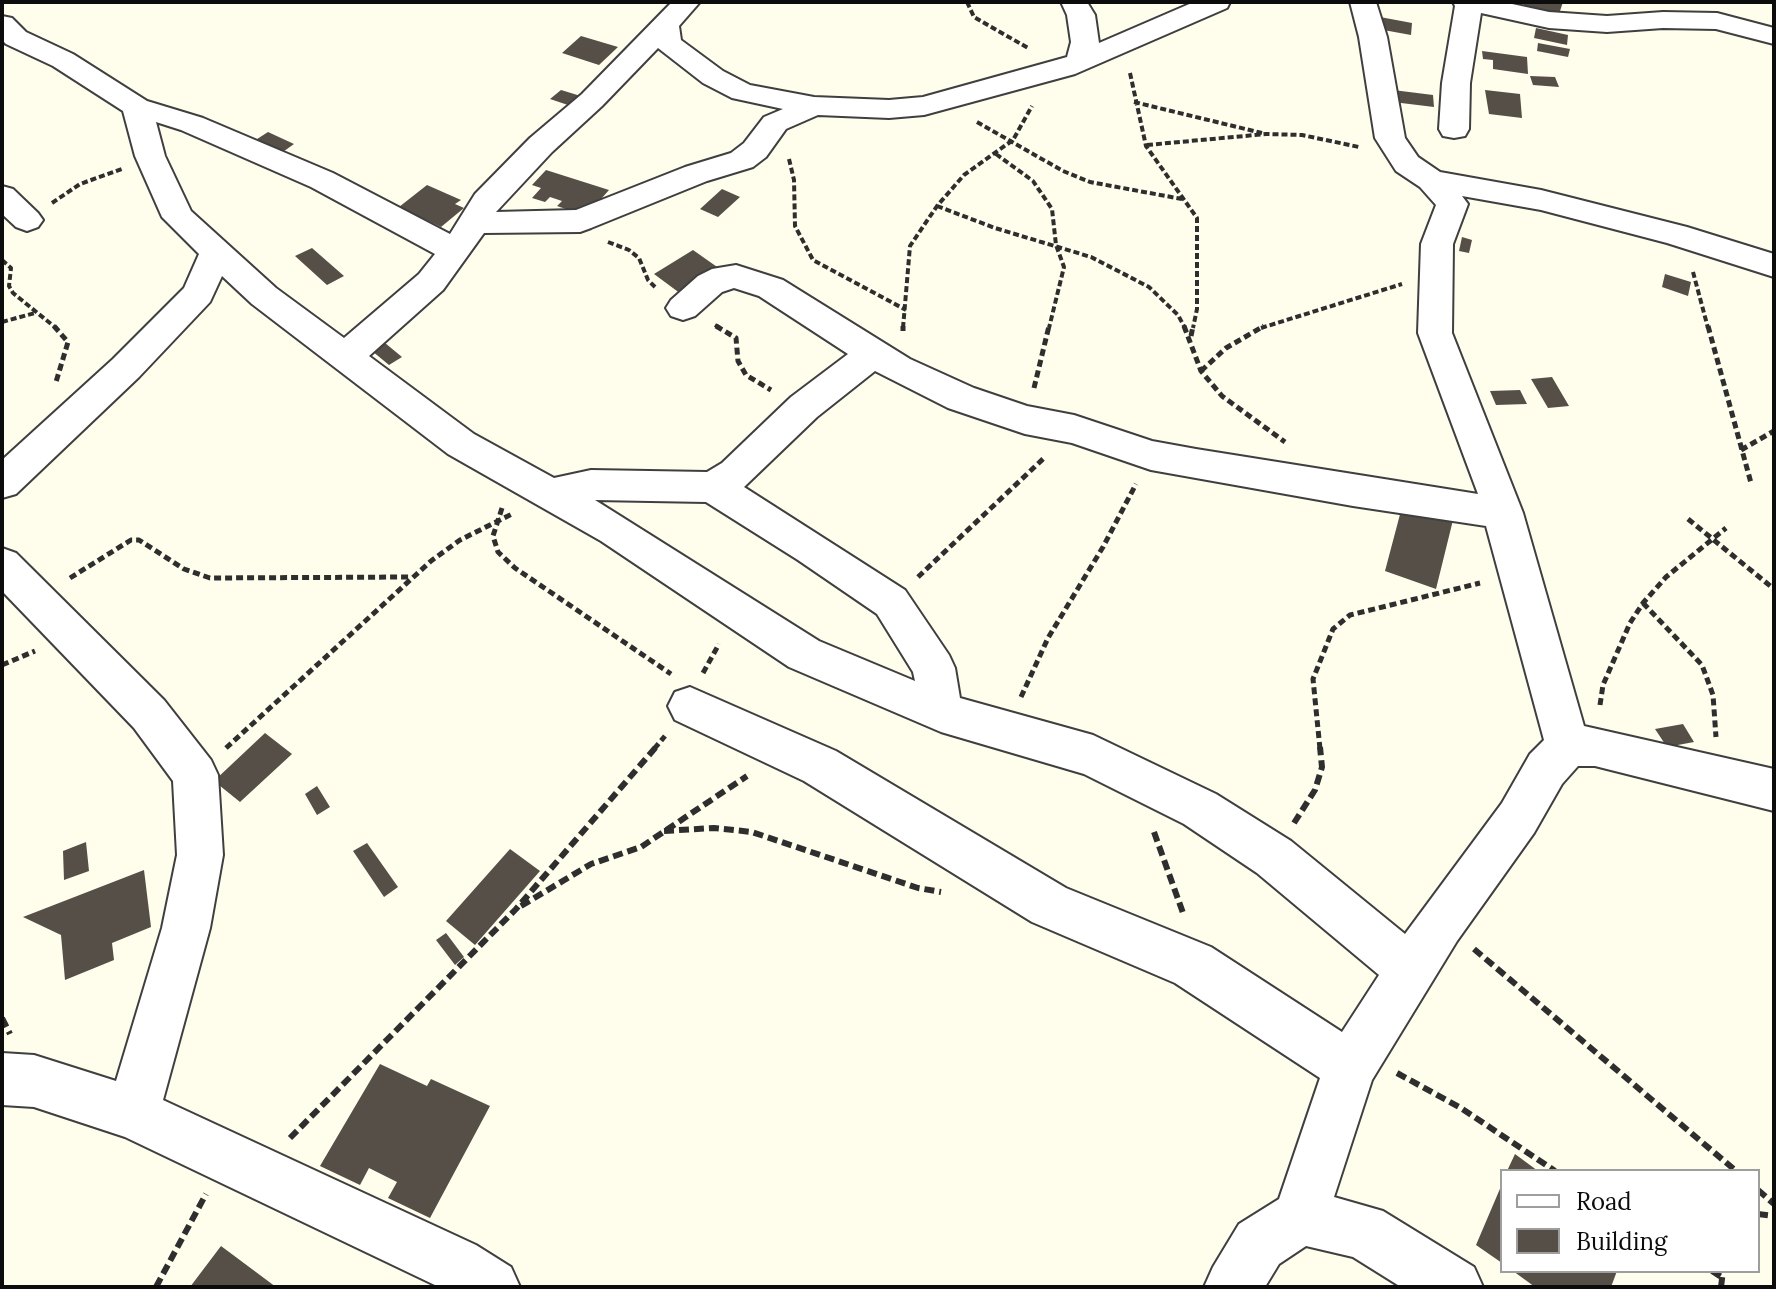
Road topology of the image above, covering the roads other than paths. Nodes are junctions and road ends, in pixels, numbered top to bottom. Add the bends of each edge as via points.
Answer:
1 (687, 2) edge
2 (1074, 2) edge
3 (1217, 2) edge
4 (1363, 2) edge
5 (1481, 4) edge
6 (1714, 12) edge
7 (6, 15) edge
8 (665, 26) junction
9 (1774, 36) edge
10 (1066, 67) junction
11 (137, 107) junction
12 (801, 112) junction
13 (1454, 129) dead end
14 (1419, 172) junction
15 (2, 196) edge
16 (27, 220) road end
17 (475, 223) junction
18 (456, 251) junction
19 (227, 264) junction
20 (1774, 266) edge
21 (683, 308) dead end
22 (344, 357) junction
23 (885, 361) junction
24 (2, 483) edge
25 (713, 487) junction
26 (553, 495) junction
27 (1504, 513) junction
28 (2, 565) edge
29 (694, 699) road end
30 (941, 712) junction
31 (1582, 746) junction
32 (1774, 790) edge
33 (1412, 971) junction
34 (1355, 1060) junction
35 (2, 1079) edge
36 (133, 1113) junction
37 (1300, 1217) junction
38 (491, 1287) edge
39 (1233, 1287) edge
40 (1454, 1287) edge

1 - 8 street
2 - 10 street via 1085,42
3 - 10 street
4 - 14 street via 1390,138
5 - 6 street via 1549,20 1607,24
5 - 13 street via 1456,83
6 - 9 street
7 - 11 street via 16,38 63,60
8 - 12 street via 668,43 727,85
8 - 17 street via 486,201
10 - 12 street via 924,106
11 - 18 street via 192,124 308,174
11 - 19 street via 150,156 178,217
12 - 17 street via 771,126 742,160 580,221
14 - 20 street via 1676,235
14 - 27 street via 1452,204 1437,244 1435,333
15 - 16 street
17 - 18 street
18 - 22 street via 431,282
19 - 22 street
19 - 24 street
21 - 23 street via 724,277 747,279 787,297
22 - 26 street via 461,444
23 - 25 street via 804,407 735,474
23 - 27 street via 961,398 1151,455
25 - 26 street via 591,485
25 - 30 street via 891,602 934,668
26 - 30 street via 804,654
27 - 31 street
28 - 36 street via 149,714 195,775 200,855 186,928
29 - 34 street via 820,766 1049,905 1193,965
30 - 33 street via 1053,742 1124,769 1200,809 1274,857
31 - 32 street
31 - 33 street via 1546,769
33 - 34 street
34 - 37 street
35 - 36 street via 34,1081
36 - 38 street via 456,1265
37 - 39 street via 1259,1244
37 - 40 street via 1363,1231

